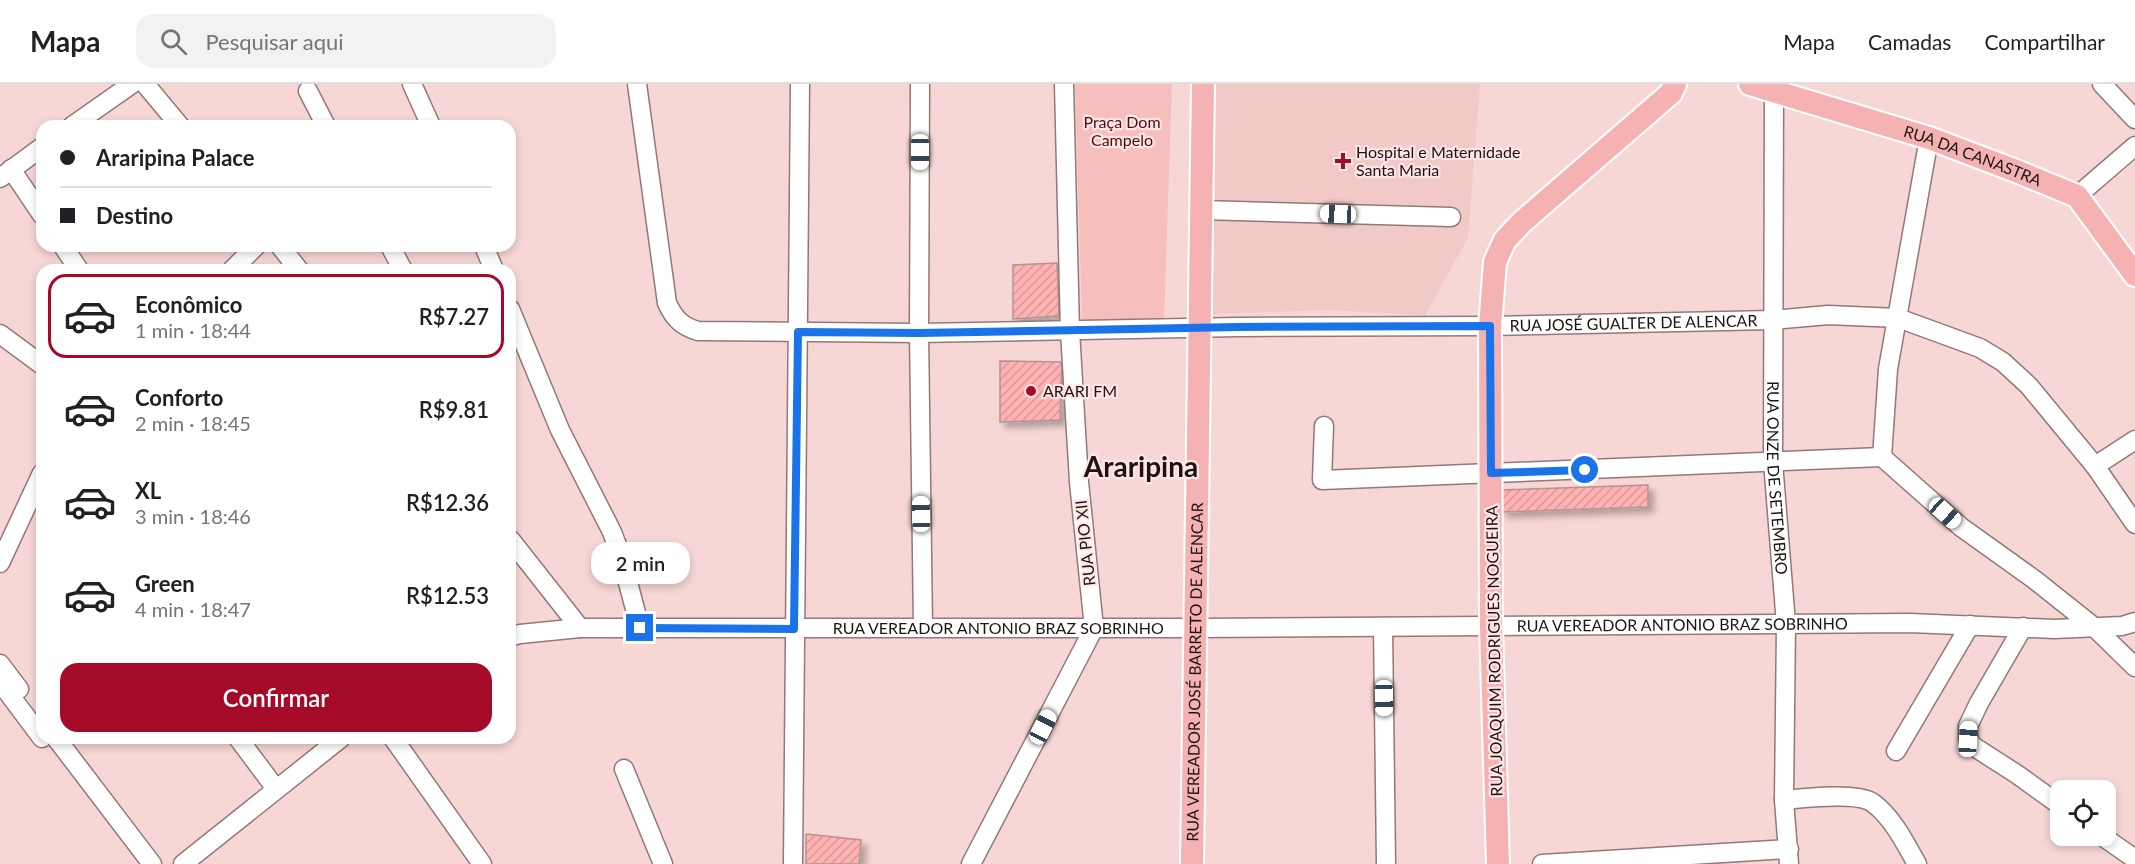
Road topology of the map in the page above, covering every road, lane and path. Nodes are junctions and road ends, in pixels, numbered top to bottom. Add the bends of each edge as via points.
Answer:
1 (132, 84) edge
2 (145, 84) edge
3 (412, 84) edge
4 (637, 84) edge
5 (800, 84) edge
6 (920, 84) edge
7 (1064, 84) edge
8 (1203, 84) edge
9 (1675, 84) edge
10 (1750, 84) edge
11 (2102, 84) edge
12 (1774, 88) edge
13 (308, 91) dead end
14 (2135, 119) edge
15 (81, 120) edge
16 (175, 120) edge
17 (323, 120) edge
18 (428, 120) edge
19 (1929, 138) junction
20 (2135, 146) edge
21 (36, 151) edge
22 (5, 173) edge
23 (2077, 196) junction
24 (36, 208) edge
25 (1202, 210) junction
26 (1451, 217) dead end
27 (250, 252) edge
28 (285, 252) edge
29 (238, 264) edge
30 (294, 264) edge
31 (2135, 275) edge
32 (1898, 318) junction
33 (1772, 320) junction
34 (516, 324) edge
35 (1490, 326) junction
36 (1200, 328) junction
37 (1070, 331) junction
38 (798, 332) junction
39 (919, 333) junction
40 (0, 334) edge
41 (36, 361) edge
42 (1324, 426) dead end
43 (2135, 440) edge
44 (1882, 457) junction
45 (1773, 462) junction
46 (2095, 466) junction
47 (1491, 473) junction
48 (36, 485) edge
49 (2135, 524) edge
50 (516, 547) edge
51 (0, 563) edge
52 (2135, 622) edge
53 (1786, 624) junction
54 (1970, 625) junction
55 (1491, 626) junction
56 (923, 627) junction
57 (1383, 627) junction
58 (2022, 627) junction
59 (2094, 627) junction
60 (580, 628) junction
61 (640, 628) junction
62 (1094, 628) junction
63 (1196, 628) junction
64 (794, 629) junction
65 (516, 635) edge
66 (0, 664) edge
67 (2135, 668) edge
68 (0, 682) edge
69 (36, 711) edge
70 (36, 730) edge
71 (46, 744) edge
72 (61, 744) edge
73 (242, 744) edge
74 (333, 744) edge
75 (397, 744) edge
76 (1896, 751) dead end
77 (624, 769) dead end
78 (276, 789) junction
79 (2050, 798) edge
80 (1784, 800) junction
81 (2116, 846) edge
82 (1789, 856) edge
83 (2135, 860) edge
84 (136, 864) edge
85 (152, 864) edge
86 (183, 864) edge
87 (482, 864) edge
88 (663, 864) edge
89 (793, 864) edge
90 (971, 864) edge
91 (1192, 864) edge
92 (1386, 864) edge
93 (1498, 864) edge
94 (1542, 864) edge
95 (1917, 864) edge

1 - 15 street
2 - 16 street
3 - 18 street
4 - 38 street, RUA JOSÉ GUALTER DE ALENCAR via 667,303 673,317 698,332
5 - 38 street
6 - 39 street
7 - 37 street, RUA PIO XII
8 - 25 main road, RUA VEREADOR JOSÉ BARRETO DE ALENCAR
9 - 35 main road, RUA JOAQUIM RODRIGUES NOGUEIRA via 1671,93 1505,240 1495,262
10 - 12 main road, RUA DA CANASTRA
11 - 14 street
12 - 19 main road, RUA DA CANASTRA
12 - 33 street, RUA ONZE DE SETEMBRO
13 - 17 street
19 - 23 main road, RUA DA CANASTRA
19 - 32 street
20 - 23 street
21 - 22 street
22 - 24 street
23 - 31 main road
25 - 26 street
25 - 36 main road, RUA VEREADOR JOSÉ BARRETO DE ALENCAR
27 - 29 street
28 - 30 street
32 - 33 street, RUA JOSÉ GUALTER DE ALENCAR via 1828,315
32 - 44 street via 1888,369
32 - 46 street, RUA JOSÉ GUALTER DE ALENCAR via 1980,348 2003,363 2030,386
33 - 35 street, RUA JOSÉ GUALTER DE ALENCAR
33 - 45 street, RUA ONZE DE SETEMBRO
34 - 61 street via 560,430 612,532
35 - 36 street, RUA JOSÉ GUALTER DE ALENCAR
35 - 47 main road, RUA JOAQUIM RODRIGUES NOGUEIRA
36 - 37 street, RUA JOSÉ GUALTER DE ALENCAR
36 - 63 main road, RUA VEREADOR JOSÉ BARRETO DE ALENCAR
37 - 39 street, RUA JOSÉ GUALTER DE ALENCAR
37 - 62 street, RUA PIO XII via 1079,482
38 - 39 street, RUA JOSÉ GUALTER DE ALENCAR
38 - 64 street
39 - 56 street
40 - 41 street
42 - 47 street via 1322,480
43 - 46 street
44 - 45 street
44 - 59 street via 1961,527
45 - 47 street
45 - 53 street, RUA ONZE DE SETEMBRO
46 - 49 street, RUA JOSÉ GUALTER DE ALENCAR
47 - 55 main road, RUA JOAQUIM RODRIGUES NOGUEIRA
48 - 51 street
50 - 60 street
52 - 59 street, RUA VEREADOR ANTONIO BRAZ SOBRINHO
53 - 54 street, RUA VEREADOR ANTONIO BRAZ SOBRINHO
53 - 55 street, RUA VEREADOR ANTONIO BRAZ SOBRINHO
53 - 80 street, RUA ONZE DE SETEMBRO
54 - 58 street, RUA VEREADOR ANTONIO BRAZ SOBRINHO
54 - 76 street
55 - 57 street, RUA VEREADOR ANTONIO BRAZ SOBRINHO
55 - 93 main road, RUA JOAQUIM RODRIGUES NOGUEIRA
56 - 62 street, RUA VEREADOR ANTONIO BRAZ SOBRINHO
56 - 64 street, RUA VEREADOR ANTONIO BRAZ SOBRINHO
57 - 63 street, RUA VEREADOR ANTONIO BRAZ SOBRINHO
57 - 92 street
58 - 59 street, RUA VEREADOR ANTONIO BRAZ SOBRINHO
58 - 79 street via 1979,703 1968,726 1968,739
59 - 67 street
60 - 61 street, RUA VEREADOR ANTONIO BRAZ SOBRINHO
60 - 65 street, RUA VEREADOR ANTONIO BRAZ SOBRINHO
61 - 64 street, RUA VEREADOR ANTONIO BRAZ SOBRINHO
62 - 63 street, RUA VEREADOR ANTONIO BRAZ SOBRINHO
62 - 90 street
63 - 91 main road, RUA VEREADOR JOSÉ BARRETO DE ALENCAR
64 - 89 street
66 - 69 street
68 - 70 street
71 - 84 street
72 - 85 street
73 - 78 street
74 - 78 street
75 - 87 street
77 - 88 street
78 - 86 street
80 - 82 street, RUA ONZE DE SETEMBRO
80 - 95 street via 1829,796 1871,801 1896,829
81 - 83 street
82 - 94 street

